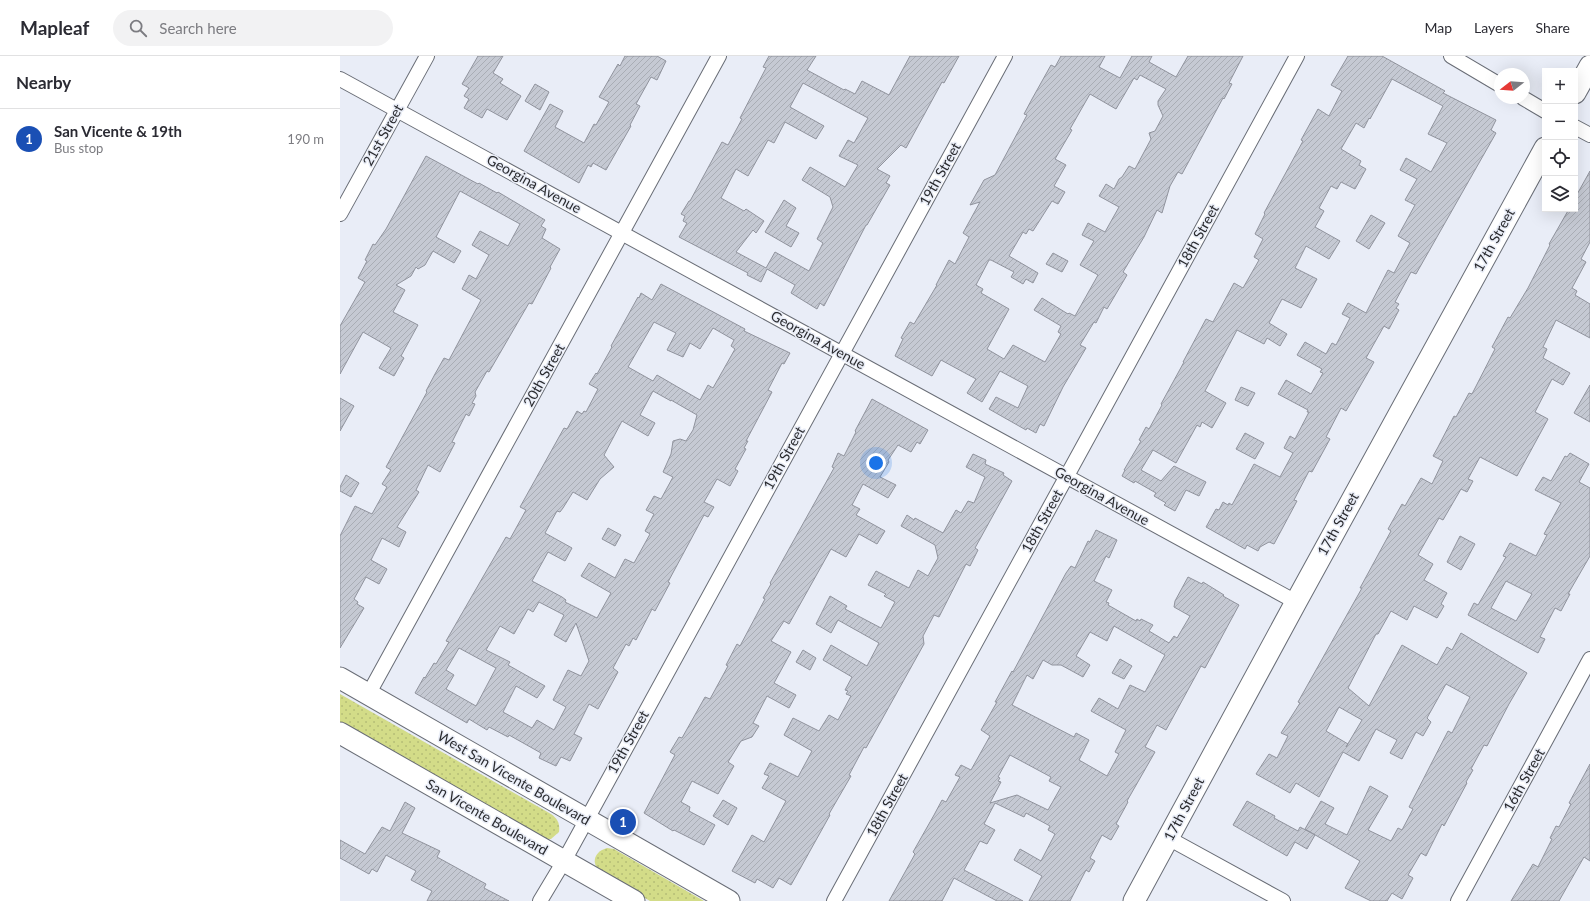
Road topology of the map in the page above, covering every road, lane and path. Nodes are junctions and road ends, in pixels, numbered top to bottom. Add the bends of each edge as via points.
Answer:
1 (427, 56) edge
2 (719, 56) edge
3 (1005, 56) edge
4 (1297, 56) edge
5 (1451, 56) edge
6 (1590, 66) edge
7 (340, 79) edge
8 (1494, 81) edge
9 (1578, 88) edge
10 (1530, 102) edge
11 (1542, 109) edge
12 (397, 110) junction
13 (1578, 129) edge
14 (1590, 135) edge
15 (1542, 153) edge
16 (340, 214) edge
17 (622, 233) junction
18 (842, 353) junction
19 (1067, 476) junction
20 (1296, 602) junction
21 (1590, 659) edge
22 (340, 678) edge
23 (368, 695) junction
24 (340, 733) edge
25 (586, 819) junction
26 (1168, 838) junction
27 (564, 861) junction
28 (540, 901) edge
29 (634, 901) edge
30 (729, 901) edge
31 (834, 901) edge
32 (1134, 901) edge
33 (1283, 901) edge
34 (1458, 901) edge

1 - 12 street, 21st Street
2 - 17 street, 20th Street
3 - 18 street, 19th Street
4 - 19 street, 18th Street
5 - 8 street
6 - 9 street
7 - 12 street, Georgina Avenue
10 - 11 street
12 - 16 street, 21st Street
12 - 17 street, Georgina Avenue
13 - 14 street
15 - 20 street, 17th Street
17 - 18 street, Georgina Avenue
17 - 23 street, 20th Street
18 - 19 street, Georgina Avenue
18 - 25 street, 19th Street
19 - 20 street, Georgina Avenue
19 - 31 street, 18th Street
20 - 26 street, 17th Street
21 - 34 street, 16th Street
22 - 23 street, West San Vicente Boulevard
23 - 25 street, West San Vicente Boulevard
24 - 27 street, San Vicente Boulevard
25 - 27 street, 19th Street
25 - 30 street, West San Vicente Boulevard
26 - 32 street, 17th Street
26 - 33 street
27 - 28 street, 19th Street
27 - 29 street, San Vicente Boulevard

